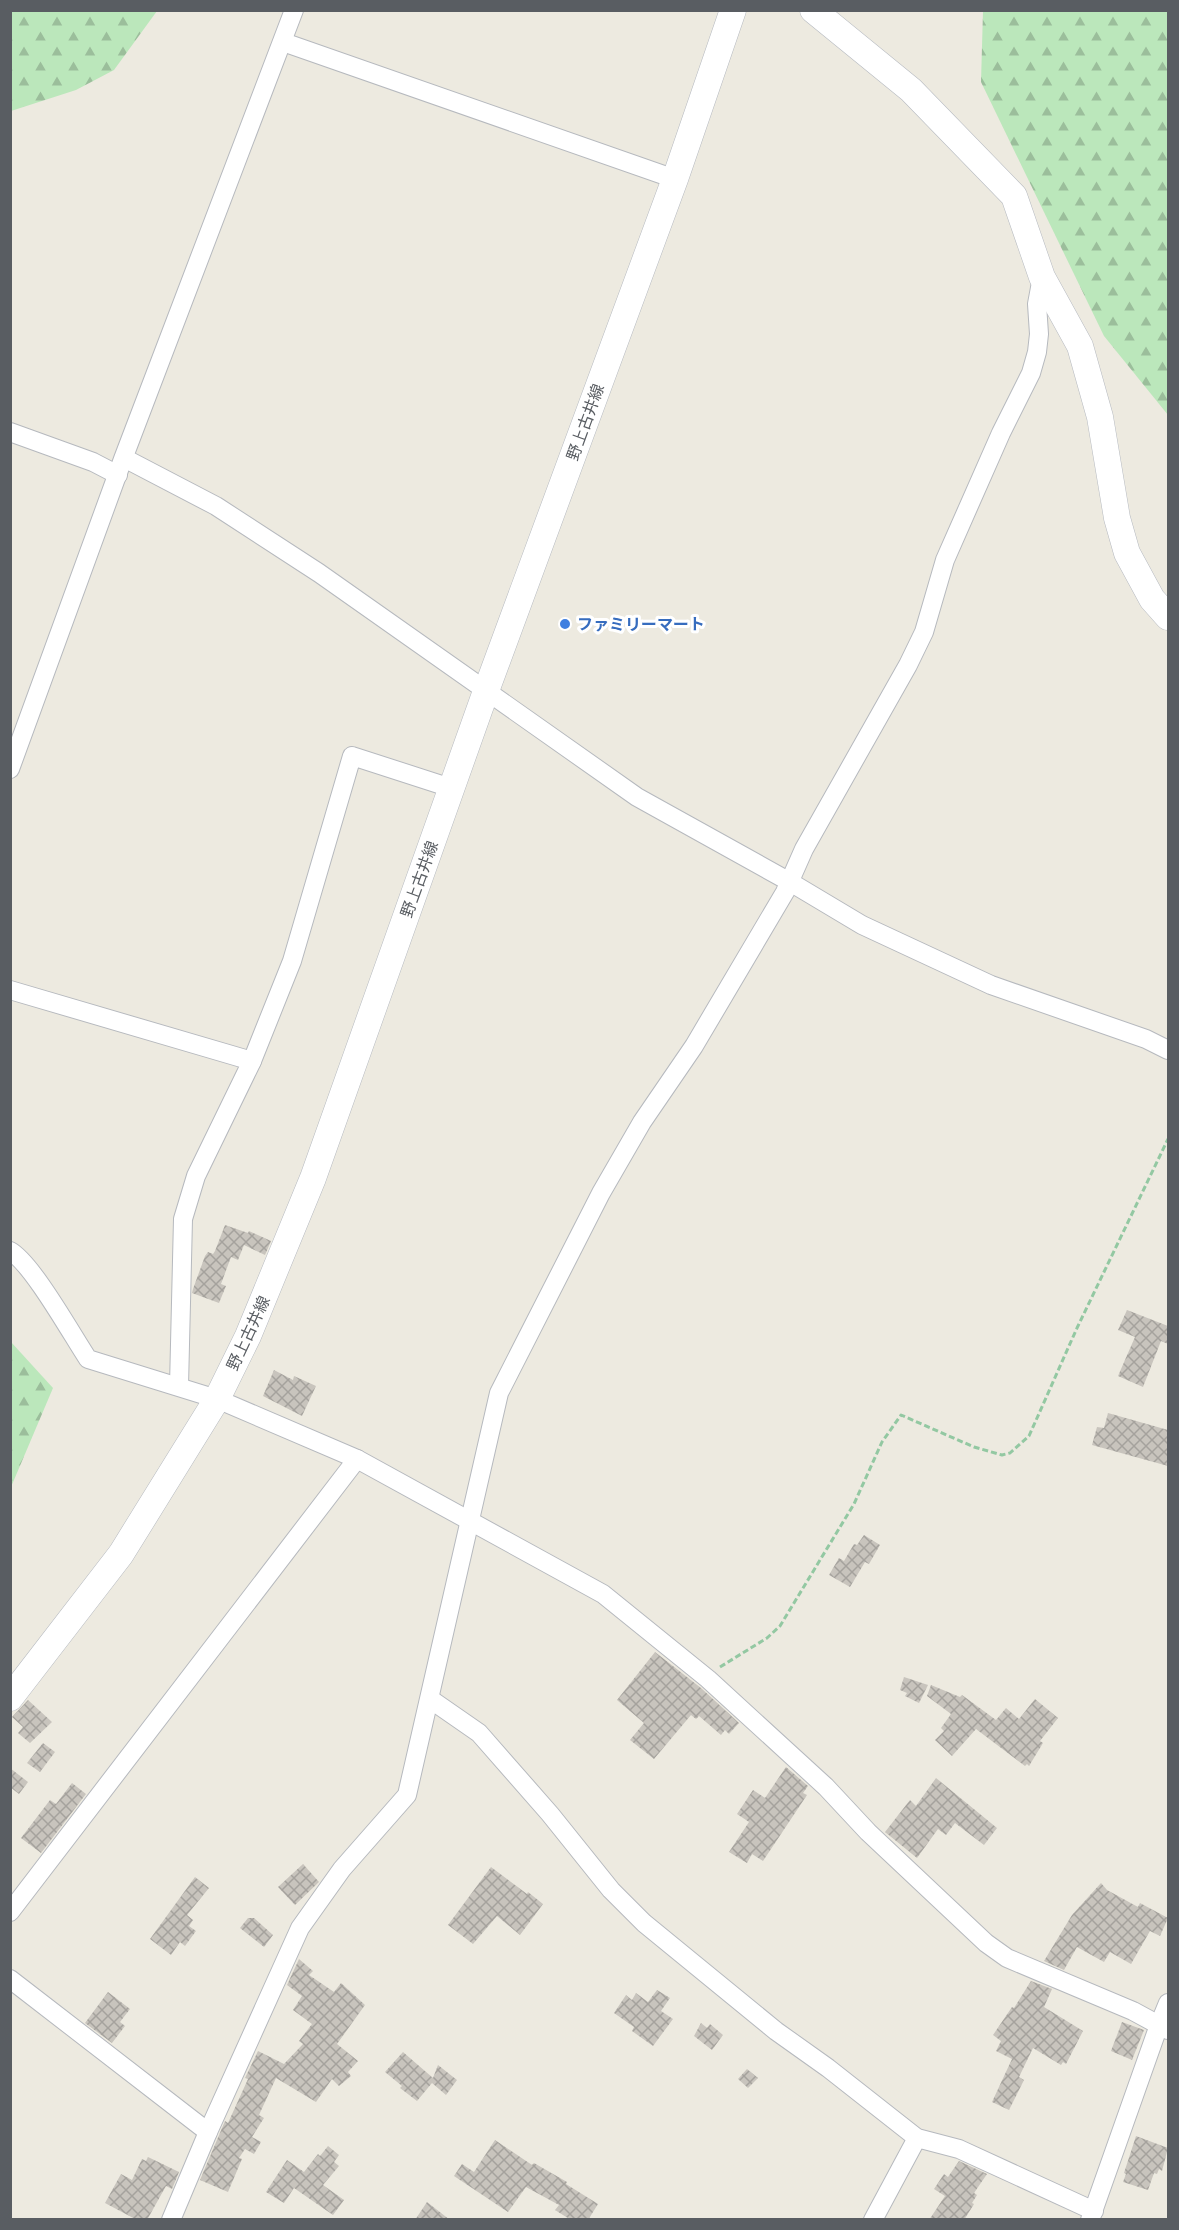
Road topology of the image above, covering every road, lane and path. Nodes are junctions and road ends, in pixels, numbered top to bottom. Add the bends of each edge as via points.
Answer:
1 (294, 10) edge
2 (733, 10) edge
3 (813, 10) edge
4 (284, 42) junction
5 (675, 179) junction
6 (1042, 277) junction
7 (10, 432) edge
8 (121, 466) junction
9 (1168, 617) edge
10 (486, 691) junction
11 (10, 769) edge
12 (451, 788) junction
13 (790, 882) junction
14 (10, 990) edge
15 (1168, 1050) edge
16 (252, 1061) junction
17 (1168, 1139) edge
18 (10, 1251) edge
19 (179, 1386) junction
20 (217, 1399) junction
21 (357, 1459) junction
22 (469, 1521) junction
23 (708, 1679) junction
24 (10, 1698) edge
25 (429, 1699) junction
26 (10, 1912) edge
27 (10, 1979) edge
28 (1168, 2003) edge
29 (1164, 2027) edge
30 (208, 2132) junction
31 (916, 2138) junction
32 (1092, 2215) edge
33 (171, 2220) edge
34 (873, 2220) edge

1 - 4 street
2 - 5 main road, 野上古井線
3 - 6 main road via 910,90 1014,196
4 - 5 street
4 - 8 street
5 - 10 main road, 野上古井線
6 - 9 main road via 1080,346 1100,417 1127,553 1152,599
6 - 13 street via 1037,304 1037,352 1031,373 1000,433 945,560 924,632 804,849
7 - 8 street via 93,462
8 - 10 street via 225,512
8 - 11 street
10 - 12 main road, 野上古井線
10 - 13 street via 637,797
12 - 16 street via 352,756 292,961
12 - 20 main road, 野上古井線 via 313,1178 248,1336
13 - 15 street via 862,925 991,985
13 - 22 street via 694,1046 642,1122 541,1308 499,1393
14 - 16 street
16 - 19 street via 196,1176 183,1219
17 - 23 path via 1029,1436 1002,1455 901,1415 882,1442 854,1504 780,1626
18 - 19 street via 18,1255 88,1359
19 - 20 street
20 - 21 street
20 - 24 main road, 野上古井線 via 121,1554
21 - 22 street
21 - 26 street
22 - 23 street via 603,1594
22 - 25 street
23 - 29 street via 986,1943 1007,1958
25 - 30 street via 407,1795 342,1869 300,1928
25 - 31 street via 479,1733 611,1890 644,1923
27 - 30 street
28 - 29 street
29 - 32 street
30 - 33 street
31 - 32 street via 959,2149
31 - 34 street

